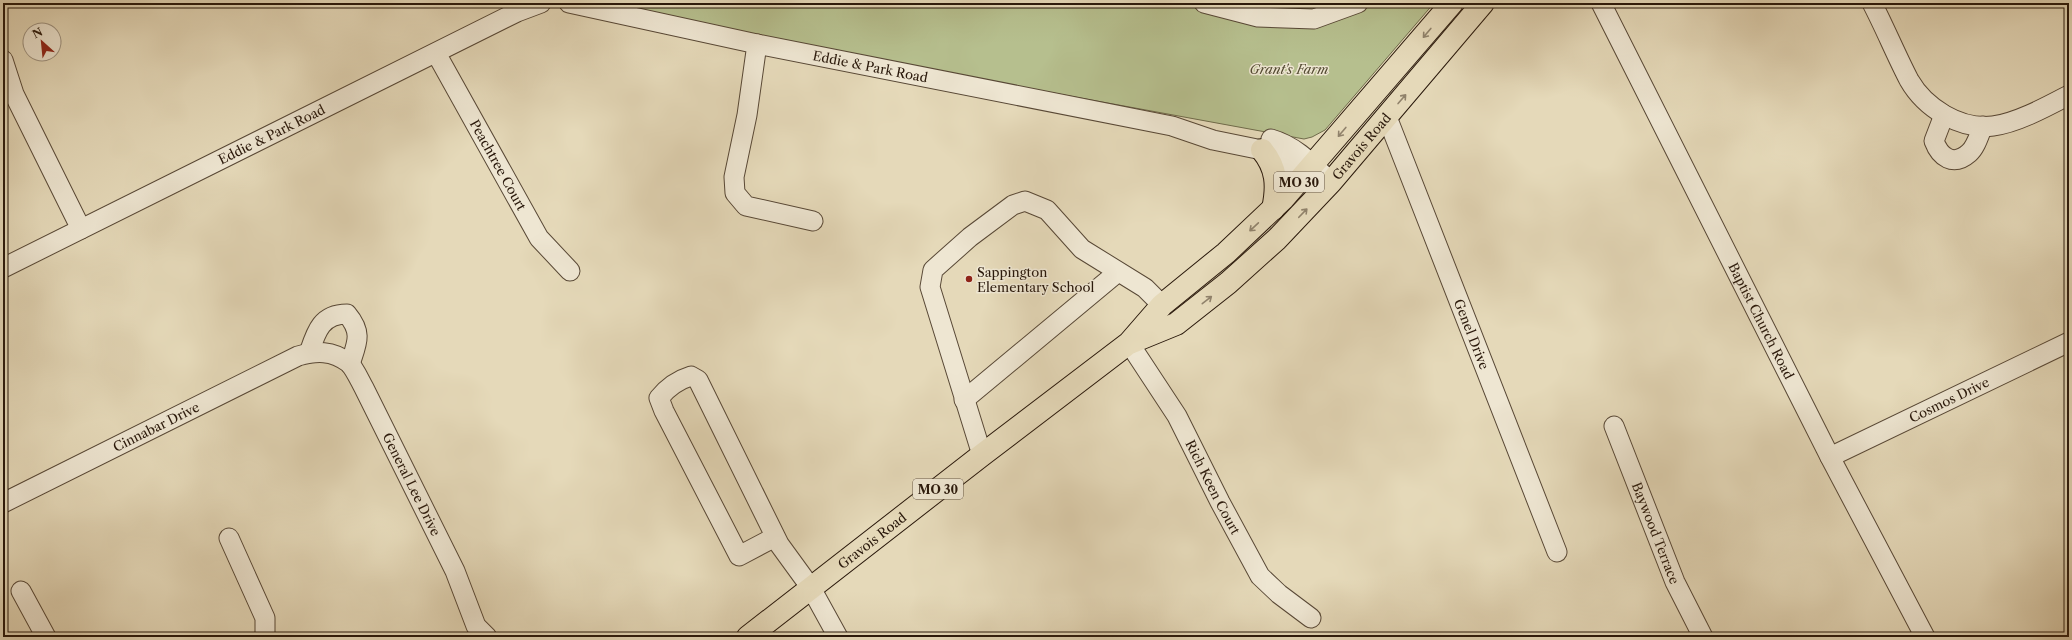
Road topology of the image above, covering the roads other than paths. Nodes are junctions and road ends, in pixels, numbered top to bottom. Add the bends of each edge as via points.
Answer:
1 (540, 3) edge
2 (568, 3) edge
3 (1204, 3) edge
4 (1358, 3) edge
5 (1452, 3) edge
6 (1484, 3) edge
7 (1601, 3) edge
8 (1872, 3) edge
9 (757, 44) junction
10 (436, 53) junction
11 (3, 60) edge
12 (2069, 95) edge
13 (1944, 115) junction
14 (1386, 117) junction
15 (1172, 126) junction
16 (1983, 126) junction
17 (1262, 150) junction
18 (1308, 171) junction
19 (1326, 188) junction
20 (1273, 209) junction
21 (813, 221) dead end
22 (81, 229) junction
23 (3, 268) edge
24 (570, 271) dead end
25 (1118, 272) junction
26 (1162, 305) junction
27 (2069, 342) edge
28 (1129, 343) junction
29 (309, 353) junction
30 (350, 364) junction
31 (964, 400) junction
32 (1614, 426) dead end
33 (982, 455) junction
34 (1830, 457) junction
35 (3, 503) edge
36 (775, 537) junction
37 (229, 538) dead end
38 (1557, 552) dead end
39 (811, 588) junction
40 (21, 591) dead end
41 (1311, 618) dead end
42 (479, 633) edge
43 (46, 637) edge
44 (265, 637) edge
45 (748, 637) edge
46 (838, 637) edge
47 (1703, 637) edge
48 (1926, 637) edge

1 - 10 street, Eddie & Park Road
2 - 9 street, Eddie & Park Road
3 - 4 street via 1258,17 1314,20
5 -> 18 main road, Gravois Road / MO 30
14 -> 6 main road, Gravois Road / MO 30
7 - 34 street, Baptist Church Road
8 - 13 street via 1919,94
9 - 15 street, Eddie & Park Road
9 - 21 street via 734,177 735,193 746,206
10 - 22 street, Eddie & Park Road
10 - 24 street, Peachtree Court via 540,238
11 - 22 street via 14,94
12 - 16 street via 2012,121
13 - 16 street via 1954,120
13 - 16 street via 1934,141 1938,152 1947,159 1958,160 1969,153
14 - 19 main road, Gravois Road / MO 30
14 - 38 street, Genel Drive
15 - 17 street, Eddie & Park Road via 1213,140
15 - 18 street, Eddie & Park Road via 1212,127 1281,142 1299,153
17 - 18 street, Eddie & Park Road via 1281,156
17 - 20 main road via 1274,169 1276,194
18 - 19 street, Eddie & Park Road
18 - 20 main road, Gravois Road / MO 30
28 -> 19 main road, Gravois Road / MO 30 via 1176,324 1256,259
20 -> 26 main road, Gravois Road / MO 30 via 1226,253
22 - 23 street, Eddie & Park Road
25 - 26 street via 1145,288
25 - 31 street
25 - 31 street via 1082,249 1047,210 1025,201 1013,205 970,237 933,270 930,287
26 - 28 main road, Gravois Road / MO 30
27 - 34 street, Cosmos Drive
28 - 33 main road, Gravois Road / MO 30
28 - 41 street, Rich Keen Court via 1177,416 1260,576
29 - 30 street, Cinnabar Drive via 316,351 331,354
29 - 30 street via 319,328 326,319 336,314 347,314 358,333 357,345
29 - 35 street, Cinnabar Drive via 298,356
30 - 42 street, General Lee Drive via 456,571
31 - 33 street
32 - 47 street, Baywood Terrace via 1674,582
33 - 39 main road, Gravois Road / MO 30
34 - 48 street, Baptist Church Road
36 - 36 street via 739,556 659,398 665,390 683,378 691,376 698,380
36 - 39 street
37 - 44 street via 265,618
39 - 45 main road, Gravois Road / MO 30
39 - 46 street
40 - 43 street

